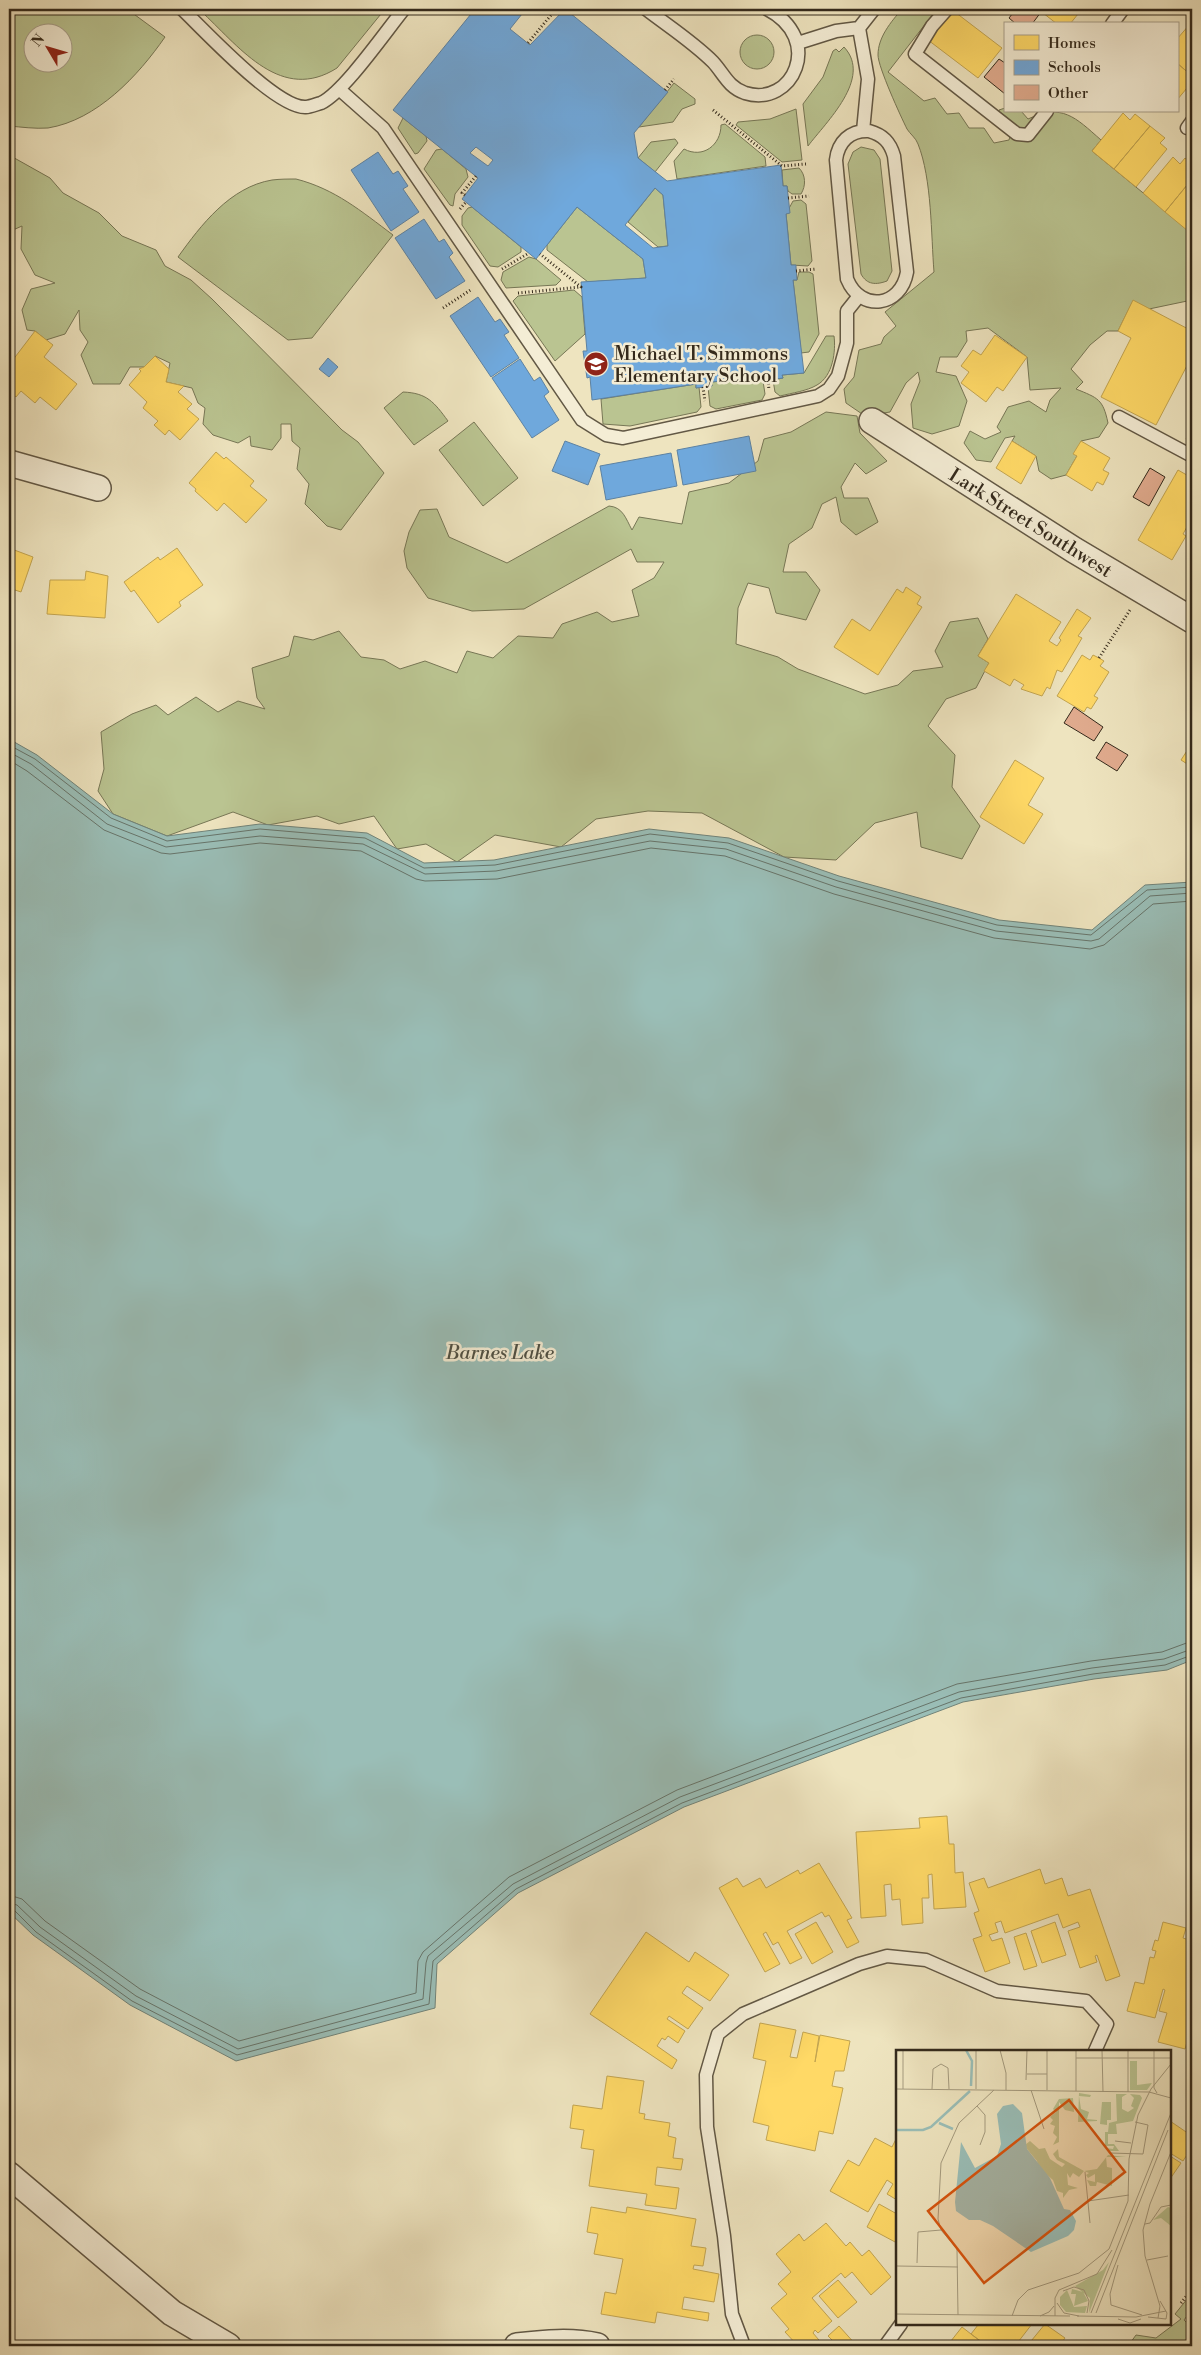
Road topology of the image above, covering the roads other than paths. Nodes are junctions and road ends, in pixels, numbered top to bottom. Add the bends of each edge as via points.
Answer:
1 (182, 9) edge
2 (404, 9) edge
3 (646, 9) edge
4 (767, 9) edge
5 (874, 9) edge
6 (947, 9) edge
7 (1123, 9) edge
8 (1113, 22) edge
9 (859, 28) junction
10 (798, 43) junction
11 (339, 89) junction
12 (1046, 112) edge
13 (863, 131) junction
14 (859, 296) junction
15 (1118, 417) dead end
16 (872, 421) dead end
17 (1192, 456) edge
18 (9, 463) edge
19 (98, 488) dead end
20 (1192, 620) edge
21 (1095, 2050) edge
22 (9, 2175) edge
23 (900, 2325) edge
24 (228, 2346) edge
25 (518, 2346) edge
26 (597, 2346) edge
27 (744, 2346) edge
28 (885, 2346) edge

1 - 11 lane via 254,78 288,101 305,108 322,102
2 - 11 lane
3 - 10 lane via 713,62 732,86 745,92 761,94 774,91 787,82 796,69
4 - 10 lane via 787,22
5 - 9 lane
6 - 12 lane via 915,54 1017,134 1028,135
7 - 8 lane
9 - 10 lane
9 - 13 lane via 868,79
11 - 14 lane via 383,128 582,420 606,436 623,438 818,396 829,389 838,376 846,343 847,311
13 - 14 lane via 844,140 836,160 848,279
13 - 14 lane via 883,137 892,149 906,272 901,288 890,298 875,302
15 - 17 lane
16 - 20 street, Lark Street Southwest via 1074,550
18 - 19 street
21 - 27 lane via 1107,2024 1086,2001 997,1991 926,1960 887,1956 859,1964 743,2014 718,2034 706,2075 707,2127 732,2314
22 - 24 street via 172,2314
23 - 28 lane
25 - 26 street via 575,2343

